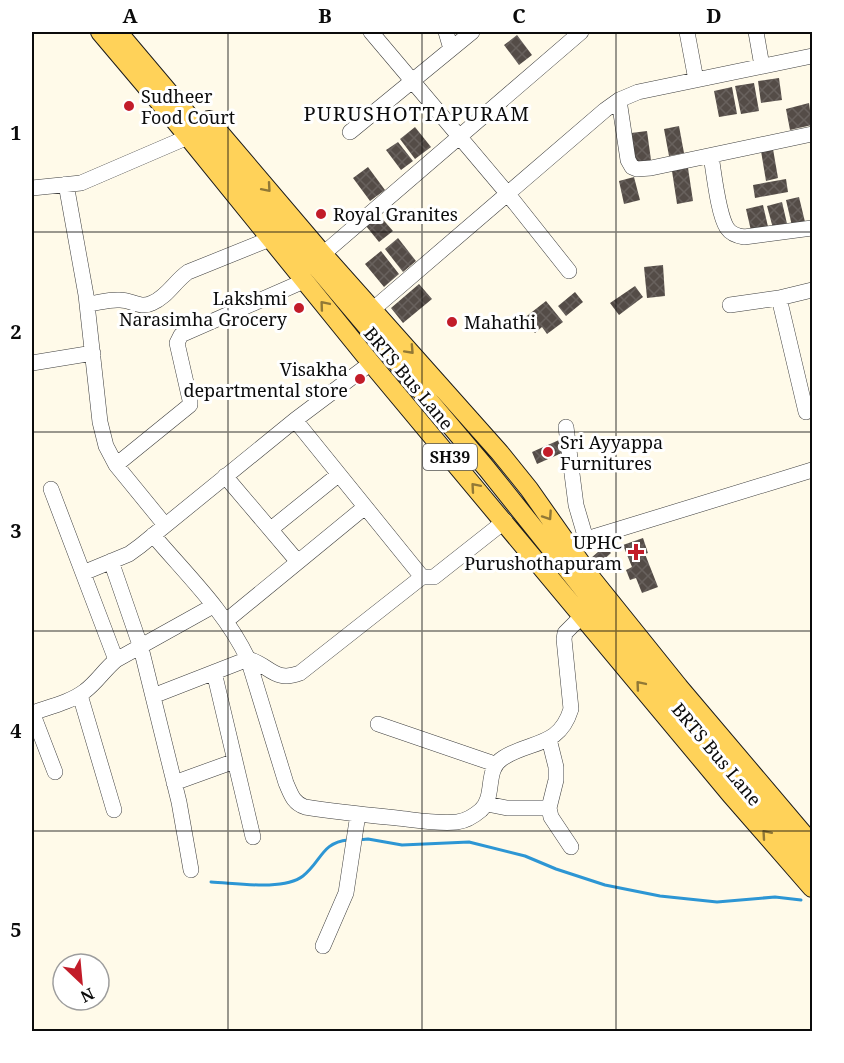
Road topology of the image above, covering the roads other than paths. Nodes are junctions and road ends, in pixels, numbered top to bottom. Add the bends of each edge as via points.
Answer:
1 (100, 32) edge
2 (118, 32) edge
3 (134, 32) edge
4 (371, 32) edge
5 (446, 32) edge
6 (472, 32) edge
7 (581, 32) edge
8 (687, 32) edge
9 (756, 32) edge
10 (451, 49) junction
11 (813, 56) edge
12 (762, 66) junction
13 (696, 80) junction
14 (411, 81) junction
15 (619, 100) junction
16 (350, 132) dead end
17 (813, 134) edge
18 (188, 137) junction
19 (459, 138) junction
20 (711, 156) junction
21 (66, 184) junction
22 (32, 188) edge
23 (507, 194) junction
24 (813, 228) edge
25 (270, 239) junction
26 (323, 254) junction
27 (569, 271) dead end
28 (304, 281) junction
29 (813, 290) edge
30 (779, 298) junction
31 (87, 304) junction
32 (730, 304) dead end
33 (367, 315) junction
34 (347, 332) junction
35 (93, 353) junction
36 (32, 363) edge
37 (371, 363) junction
38 (806, 412) dead end
39 (295, 420) junction
40 (566, 427) dead end
41 (116, 465) junction
42 (813, 470) edge
43 (338, 475) junction
44 (225, 476) junction
45 (51, 489) dead end
46 (365, 507) junction
47 (505, 520) junction
48 (165, 525) junction
49 (271, 529) junction
50 (153, 535) junction
51 (586, 539) junction
52 (567, 545) junction
53 (111, 561) junction
54 (298, 562) junction
55 (83, 573) junction
56 (422, 577) junction
57 (213, 606) junction
58 (582, 616) junction
59 (226, 621) junction
60 (141, 648) junction
61 (248, 659) junction
62 (116, 660) junction
63 (214, 672) junction
64 (80, 695) junction
65 (153, 696) junction
66 (32, 712) edge
67 (378, 724) dead end
68 (549, 739) junction
69 (235, 761) junction
70 (495, 764) junction
71 (55, 772) dead end
72 (174, 783) junction
73 (487, 804) junction
74 (549, 808) junction
75 (114, 810) dead end
76 (358, 814) junction
77 (253, 837) dead end
78 (813, 844) edge
79 (571, 847) dead end
80 (813, 865) edge
81 (191, 870) dead end
82 (813, 888) edge
83 (323, 946) dead end

1 - 18 main road, SH39
2 - 33 main road, BRTS Bus Lane
3 -> 26 main road, SH39
4 - 14 street
5 - 10 street
6 - 10 street
7 - 19 street
8 - 13 street
9 - 12 street
10 - 14 street
11 - 12 street
12 - 13 street
13 - 15 street
14 - 16 street
14 - 19 street
15 - 20 street via 632,167 637,170
15 - 23 street
17 - 20 street
18 - 21 street via 92,180
18 - 25 main road, SH39
19 - 23 street
19 - 26 street
20 - 24 street via 722,214 735,236
21 - 22 street
21 - 31 street
23 - 27 street
23 - 33 street
25 - 28 main road, SH39
25 - 31 street via 188,272 153,303 142,306 117,299
26 - 33 main road, SH39
34 -> 28 main road, SH39
28 - 41 street via 181,335 177,343 190,405
29 - 30 street
30 - 32 street
30 - 38 street
31 - 35 street
33 - 34 street
33 -> 52 main road, SH39 via 501,453
33 - 80 main road, BRTS Bus Lane via 714,753
34 - 37 main road, SH39
35 - 36 street
35 - 41 street via 100,423 105,446
37 - 39 street
47 -> 37 main road, SH39
39 - 43 street
39 - 44 street
40 - 51 street via 576,505
41 - 48 street
42 - 51 street
43 - 46 street
43 - 49 street
44 - 48 street
44 - 49 street
45 - 55 street
46 - 54 street
46 - 56 street
47 - 56 street via 434,577
47 - 58 main road, SH39
48 - 50 street
49 - 54 street
50 - 53 street via 129,554
50 - 57 street
51 - 52 street
52 - 78 main road, SH39 via 679,687
53 - 55 street
53 - 60 street
54 - 59 street
55 - 62 street
56 - 61 street via 300,673 284,677
57 - 59 street
57 - 60 street
58 - 68 street via 564,639 571,709 562,730
82 -> 58 main road, SH39
59 - 61 street
60 - 62 street
60 - 65 street
61 - 63 street
61 - 76 street via 293,799 305,807
62 - 64 street
63 - 65 street
63 - 69 street
64 - 66 street
64 - 75 street
65 - 72 street
66 - 71 street
67 - 70 street
68 - 70 street
68 - 74 street via 556,780
69 - 72 street
69 - 77 street
70 - 73 street
72 - 81 street
73 - 74 street
73 - 76 street via 477,814 456,822
74 - 79 street
76 - 83 street via 346,893

